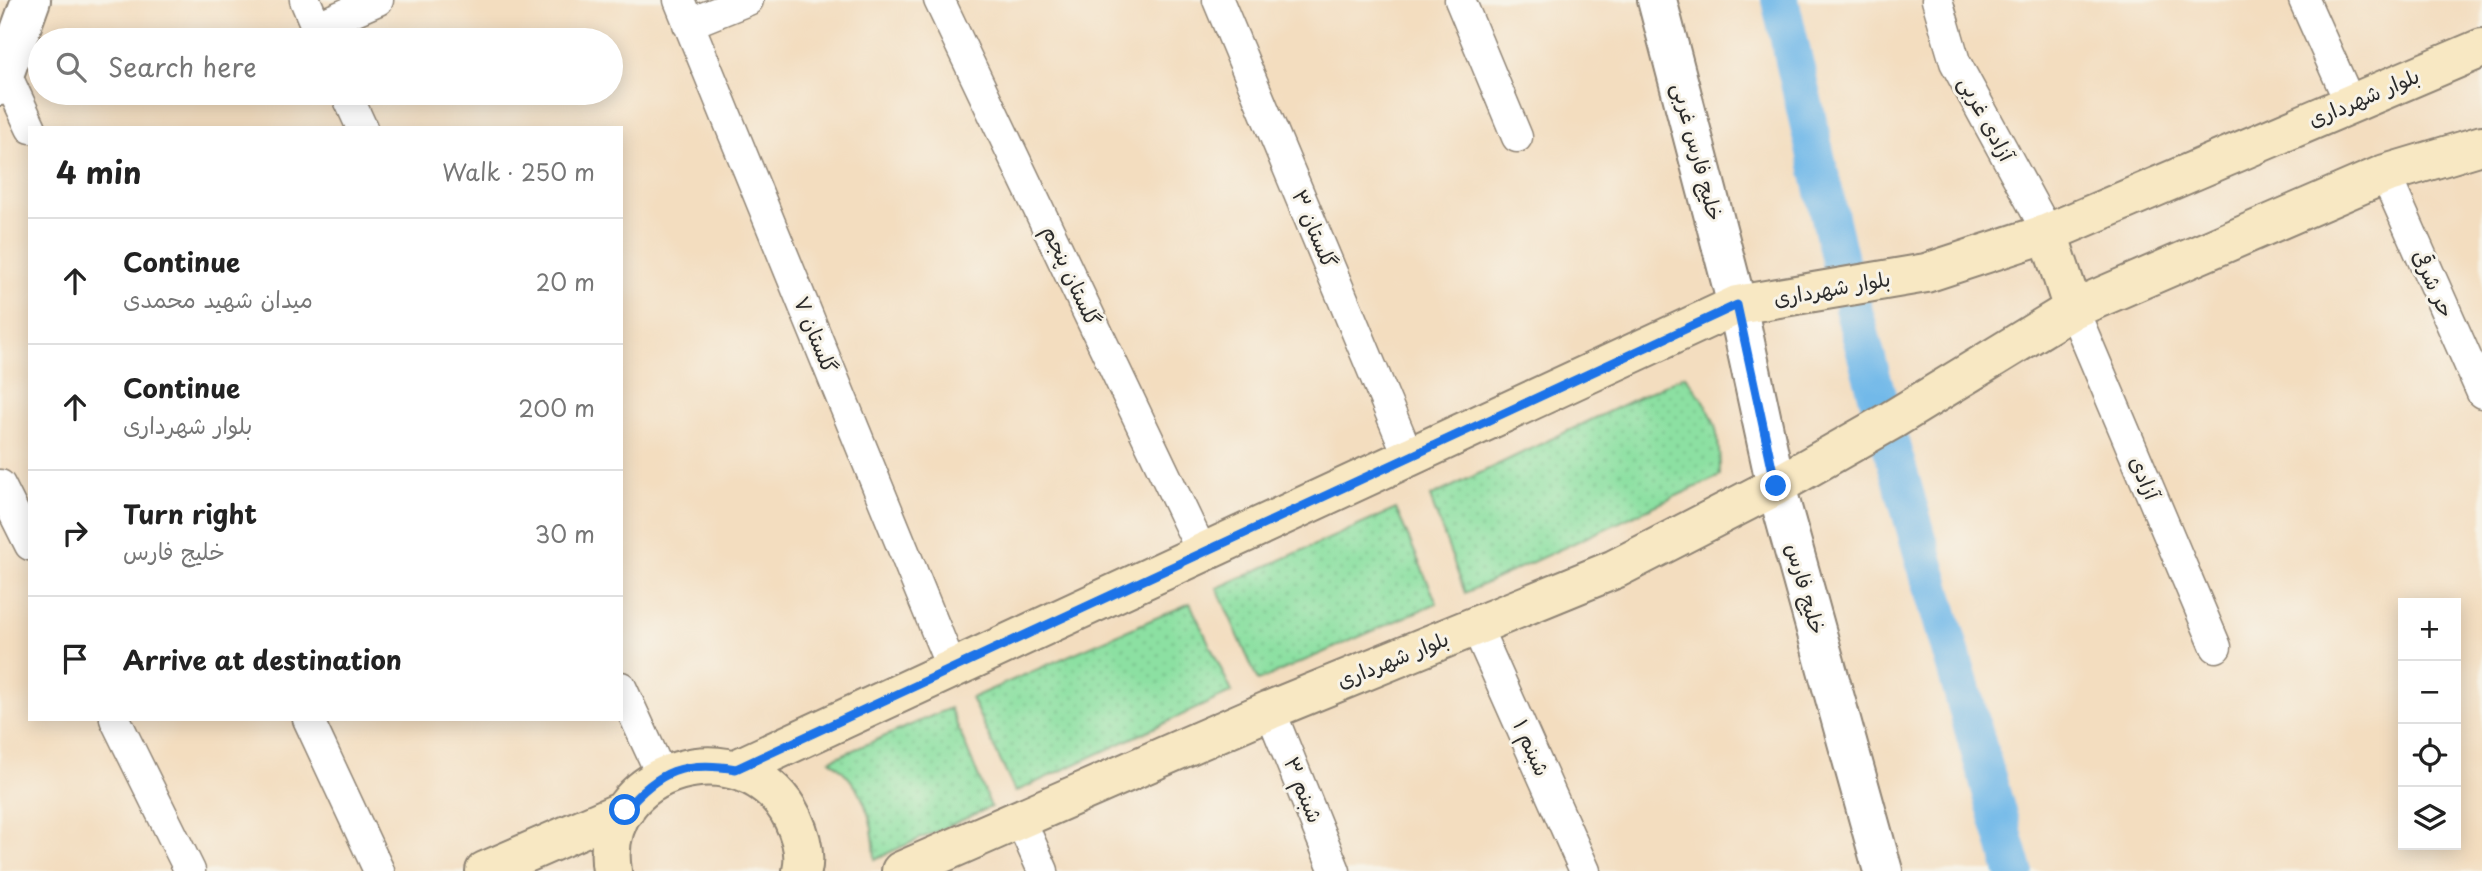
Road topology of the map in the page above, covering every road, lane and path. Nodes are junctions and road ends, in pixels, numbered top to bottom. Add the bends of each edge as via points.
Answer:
1 (31, 0) edge
2 (377, 0) edge
3 (748, 0) edge
4 (939, 0) edge
5 (1218, 0) edge
6 (1460, 0) edge
7 (1657, 0) edge
8 (1937, 0) edge
9 (2304, 0) edge
10 (683, 12) edge
11 (314, 22) edge
12 (2482, 48) edge
13 (2, 79) edge
14 (2350, 103) junction
15 (351, 105) edge
16 (30, 126) edge
17 (361, 126) edge
18 (1517, 137) dead end
19 (2482, 145) edge
20 (2385, 174) junction
21 (2048, 233) junction
22 (1737, 305) junction
23 (2073, 309) junction
24 (2482, 393) edge
25 (1409, 457) junction
26 (0, 485) edge
27 (1776, 486) junction
28 (28, 541) edge
29 (1202, 552) junction
30 (1476, 626) junction
31 (2216, 647) dead end
32 (952, 669) junction
33 (623, 691) edge
34 (1270, 710) junction
35 (116, 721) edge
36 (309, 721) edge
37 (736, 769) junction
38 (662, 776) junction
39 (625, 810) junction
40 (1020, 819) junction
41 (190, 871) edge
42 (379, 871) edge
43 (485, 871) edge
44 (612, 871) edge
45 (802, 871) edge
46 (901, 871) edge
47 (1043, 871) edge
48 (1335, 871) edge
49 (1585, 871) edge
50 (1883, 871) edge

1 - 13 street
2 - 11 street
3 - 10 street
4 - 29 street, گلستان پنجم
5 - 25 street, گلستان ۳
6 - 18 street
7 - 22 street, خلیج فارس غربی
8 - 21 street, آزادی غربی via 1955,62
9 - 14 street
10 - 32 street, گلستان ۷
12 - 14 main road, بلوار شهرداری
13 - 16 street
14 - 21 main road, بلوار شهرداری
15 - 17 street
19 - 20 main road, بلوار شهرداری
20 - 23 main road, بلوار شهرداری
20 - 24 street, حر شرقی
21 - 22 main road, بلوار شهرداری via 1926,273
21 - 23 main road
22 - 25 main road, بلوار شهرداری
22 - 27 street, خلیج فارس
23 - 27 main road, بلوار شهرداری
23 - 31 street, آزادی
25 - 29 main road, بلوار شهرداری
26 - 28 street
27 - 30 main road, بلوار شهرداری via 1615,569
27 - 50 street, خلیج فارس
29 - 32 main road, بلوار شهرداری
30 - 34 main road, بلوار شهرداری
30 - 49 street, شبنم ۱
32 - 37 main road, بلوار شهرداری
33 - 38 street
34 - 40 main road, بلوار شهرداری
34 - 48 street, شبنم ۳
35 - 41 street
36 - 42 street
37 - 38 main road via 686,767
37 - 45 main road via 764,782 786,805 800,834
38 - 39 main road
39 - 43 main road
39 - 44 main road via 615,833
40 - 46 main road, بلوار شهرداری
40 - 47 street

